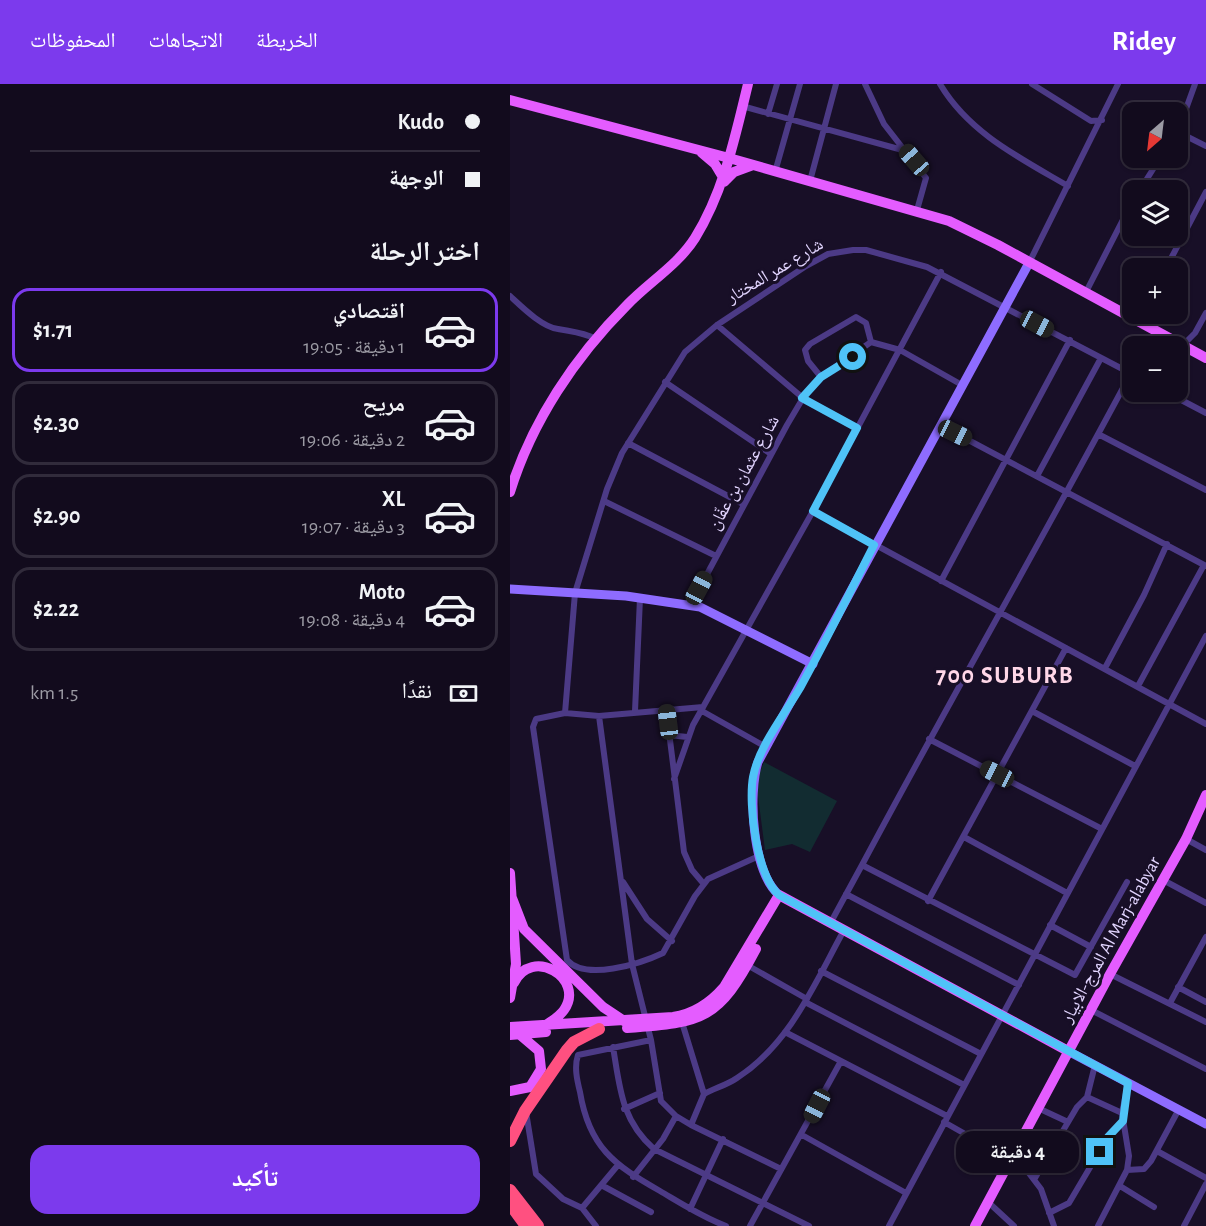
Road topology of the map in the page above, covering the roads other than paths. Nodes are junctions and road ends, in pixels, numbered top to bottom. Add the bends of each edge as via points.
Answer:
1 (748, 84) edge
2 (777, 84) edge
3 (800, 84) edge
4 (836, 84) edge
5 (865, 84) edge
6 (939, 84) edge
7 (1032, 84) edge
8 (1118, 84) edge
9 (1195, 84) edge
10 (510, 100) edge
11 (1188, 103) edge
12 (742, 106) junction
13 (768, 114) junction
14 (790, 120) junction
15 (1102, 120) junction
16 (1091, 121) junction
17 (825, 129) junction
18 (1096, 133) junction
19 (1188, 136) edge
20 (735, 137) junction
21 (1206, 146) edge
22 (697, 149) junction
23 (906, 151) junction
24 (729, 158) junction
25 (751, 164) junction
26 (775, 172) junction
27 (810, 181) junction
28 (723, 182) junction
29 (1068, 186) junction
30 (1206, 192) edge
31 (917, 210) junction
32 (1122, 222) edge
33 (1171, 258) edge
34 (1029, 262) junction
35 (941, 273) junction
36 (1086, 292) junction
37 (510, 296) edge
38 (1005, 307) junction
39 (1122, 308) edge
40 (1206, 313) edge
41 (1152, 324) edge
42 (717, 325) junction
43 (1170, 336) edge
44 (596, 339) junction
45 (1070, 340) junction
46 (1188, 340) edge
47 (871, 342) junction
48 (1188, 348) edge
49 (900, 350) junction
50 (1101, 358) junction
51 (1206, 358) edge
52 (1122, 368) edge
53 (821, 377) junction
54 (664, 382) junction
55 (962, 385) junction
56 (1122, 392) edge
57 (802, 398) junction
58 (1185, 402) edge
59 (1206, 413) edge
60 (940, 425) junction
61 (857, 428) junction
62 (1100, 435) junction
63 (628, 442) junction
64 (771, 454) junction
65 (1008, 460) junction
66 (1037, 476) junction
67 (1206, 490) edge
68 (510, 492) edge
69 (1068, 492) junction
70 (604, 501) junction
71 (743, 504) junction
72 (813, 511) junction
73 (1167, 544) junction
74 (874, 545) junction
75 (716, 556) junction
76 (1205, 565) edge
77 (941, 581) junction
78 (510, 589) edge
79 (575, 593) junction
80 (640, 598) junction
81 (691, 604) junction
82 (1000, 612) junction
83 (747, 629) junction
84 (1206, 636) edge
85 (1066, 648) junction
86 (813, 664) junction
87 (1105, 668) junction
88 (1138, 686) junction
89 (1169, 703) junction
90 (666, 708) junction
91 (703, 709) junction
92 (635, 711) junction
93 (1032, 711) junction
94 (565, 713) junction
95 (599, 716) junction
96 (1206, 724) edge
97 (669, 735) junction
98 (687, 737) junction
99 (929, 739) junction
100 (766, 747) junction
101 (1135, 766) junction
102 (997, 774) junction
103 (674, 779) junction
104 (1206, 795) edge
105 (1102, 829) junction
106 (964, 837) junction
107 (1186, 839) junction
108 (1206, 850) edge
109 (759, 856) junction
110 (862, 866) junction
111 (510, 873) edge
112 (620, 878) junction
113 (1163, 880) junction
114 (1127, 882) dead end
115 (703, 883) junction
116 (1067, 893) junction
117 (846, 894) junction
118 (781, 896) junction
119 (512, 898) junction
120 (928, 901) junction
121 (1206, 903) edge
122 (831, 922) junction
123 (1050, 925) junction
124 (844, 930) junction
125 (1206, 937) edge
126 (672, 941) junction
127 (1091, 947) junction
128 (1203, 949) edge
129 (1035, 955) junction
130 (632, 964) junction
131 (747, 965) junction
132 (822, 971) junction
133 (1110, 974) junction
134 (514, 983) junction
135 (1019, 985) junction
136 (1178, 987) junction
137 (510, 998) edge
138 (806, 1000) junction
139 (1206, 1002) edge
140 (1170, 1003) junction
141 (1091, 1010) junction
142 (1002, 1015) junction
143 (681, 1020) junction
144 (624, 1021) junction
145 (1206, 1022) edge
146 (646, 1023) junction
147 (546, 1025) junction
148 (599, 1029) junction
149 (513, 1031) edge
150 (785, 1032) junction
151 (651, 1040) junction
152 (613, 1047) junction
153 (1068, 1051) junction
154 (981, 1054) junction
155 (841, 1061) junction
156 (1095, 1065) junction
157 (1206, 1068) edge
158 (1128, 1083) junction
159 (964, 1085) junction
160 (510, 1092) edge
161 (660, 1094) junction
162 (704, 1094) junction
163 (1087, 1097) junction
164 (1038, 1108) junction
165 (624, 1109) junction
166 (1179, 1109) junction
167 (525, 1111) junction
168 (676, 1116) junction
169 (1123, 1117) junction
170 (946, 1119) junction
171 (1068, 1122) junction
172 (1205, 1122) edge
173 (691, 1125) junction
174 (802, 1135) junction
175 (723, 1139) junction
176 (510, 1141) edge
177 (654, 1149) junction
178 (1157, 1151) junction
179 (1011, 1158) junction
180 (618, 1166) junction
181 (781, 1169) junction
182 (1127, 1170) junction
183 (706, 1174) junction
184 (633, 1177) junction
185 (1035, 1178) junction
186 (1206, 1178) edge
187 (510, 1180) edge
188 (1206, 1184) edge
189 (603, 1186) junction
190 (1120, 1186) junction
191 (510, 1190) edge
192 (906, 1193) junction
193 (514, 1202) edge
194 (988, 1202) junction
195 (762, 1203) junction
196 (1154, 1207) dead end
197 (582, 1208) junction
198 (690, 1209) junction
199 (651, 1212) dead end
200 (1049, 1213) junction
201 (535, 1225) edge
202 (596, 1226) edge
203 (726, 1226) edge
204 (750, 1226) edge
205 (809, 1226) edge
206 (889, 1226) edge
207 (975, 1226) edge
208 (1014, 1226) edge
209 (1054, 1226) edge
210 (1099, 1226) edge
211 (1184, 1226) edge

1 - 12 main road
2 - 13 street
3 - 14 street
4 - 17 street
5 - 23 street via 884,124
6 - 29 street via 979,131
7 - 16 street
8 - 15 street
9 - 11 street
10 - 22 main road
12 - 13 street
12 - 20 main road
13 - 14 street
14 - 17 street
14 - 26 street
15 - 16 street
15 - 18 street
16 - 18 street
17 - 23 street
17 - 27 street
18 - 29 street
19 - 21 street
20 - 22 main road via 720,147
20 - 24 main road
20 - 25 main road
22 - 24 main road
22 - 28 main road via 711,159
23 - 31 street via 926,177
24 - 25 main road
24 - 28 main road
25 - 26 main road
25 - 28 main road
26 - 27 main road
27 - 31 main road
28 - 44 main road via 686,251
29 - 34 street
30 - 33 street
31 - 34 main road via 974,232
32 - 36 street
34 - 36 main road
34 - 38 street
35 - 38 street, شارع عمر المختار
35 - 42 street, شارع عمر المختار via 866,250 837,252 806,266
35 - 49 street
36 - 39 main road
37 - 44 street via 557,330 582,332
38 - 45 street, شارع عمر المختار
38 - 55 street
40 - 46 street
41 - 43 main road
42 - 54 street, شارع عمر المختار via 685,351
42 - 57 street
44 - 68 main road via 548,406
45 - 50 street, شارع عمر المختار
45 - 65 street
47 - 49 street
47 - 53 street, شارع عثمان بن عفّان
47 - 53 street via 866,323 856,317 810,344 805,356
48 - 51 main road
49 - 55 street
49 - 61 street
50 - 52 street, شارع عمر المختار
50 - 66 street
53 - 57 street, شارع عثمان بن عفّان
54 - 63 street, شارع عمر المختار
54 - 64 street
55 - 60 street
56 - 62 street
57 - 61 street
57 - 64 street, شارع عثمان بن عفّان
58 - 59 street
60 - 65 street
60 - 74 street
61 - 72 street
62 - 67 street
62 - 69 street
63 - 70 street, شارع عمر المختار
63 - 71 street
64 - 71 street, شارع عثمان بن عفّان
65 - 66 street
65 - 77 street
66 - 69 street
69 - 73 street
69 - 82 street
70 - 75 street
70 - 79 street, شارع عمر المختار
71 - 75 street, شارع عثمان بن عفّان
72 - 74 street
72 - 83 street
73 - 76 street
73 - 87 street
74 - 77 street
74 - 86 street
75 - 81 street, شارع عثمان بن عفّان
76 - 88 street
77 - 82 street
78 - 79 street
79 - 80 street
79 - 94 street, شارع عمر المختار
80 - 81 street
80 - 92 street
81 - 83 street
82 - 85 street
82 - 99 street
83 - 86 street
83 - 91 street
84 - 89 street
85 - 87 street
85 - 93 street
86 - 100 street
87 - 88 street
88 - 89 street
89 - 96 street
89 - 101 street
90 - 91 street
90 - 92 street
90 - 97 street
91 - 98 street
91 - 100 street
92 - 95 street
93 - 101 street
93 - 102 street
94 - 95 street
94 - 130 street via 540,716 533,727 564,950 573,967 582,970
95 - 112 street
97 - 98 street
97 - 103 street
98 - 103 street
99 - 102 street
99 - 110 street
100 - 109 street via 753,778
101 - 105 street
102 - 105 street
102 - 106 street
103 - 115 street via 684,852
104 - 107 main road, المرج-الابيار Al Marj-alabyar
105 - 116 street
106 - 116 street
106 - 120 street
107 - 108 street
107 - 113 main road, المرج-الابيار Al Marj-alabyar
109 - 115 street via 718,872
109 - 118 street via 770,885
110 - 117 street
110 - 120 street
111 - 119 main road
112 - 126 street via 647,918
112 - 130 street
113 - 121 street
113 - 133 main road, المرج-الابيار Al Marj-alabyar
114 - 127 street
115 - 126 street
116 - 123 street
117 - 122 street
117 - 135 street
118 - 122 main road
118 - 131 main road
118 - 143 main road via 724,987
119 - 134 main road
119 - 144 main road via 524,929 603,1008
120 - 129 street
122 - 124 main road
123 - 127 street
123 - 129 street
124 - 132 street
124 - 142 main road
125 - 128 street
126 - 130 street via 663,953
127 - 129 street via 1075,975
128 - 136 street
129 - 135 street
130 - 146 street
131 - 138 street
131 - 143 main road via 724,1000 707,1013
132 - 138 street
132 - 154 street
133 - 140 street
133 - 141 main road, المرج-الابيار Al Marj-alabyar
134 - 137 main road
134 - 147 main road via 521,972 535,966 551,968 563,977 568,1002 564,1011
135 - 142 street
136 - 139 street
136 - 140 street
138 - 150 street
138 - 159 street
140 - 145 street
141 - 153 main road, المرج-الابيار Al Marj-alabyar
141 - 157 street
142 - 153 main road
142 - 154 street
143 - 146 main road
143 - 162 street
144 - 146 main road
144 - 147 main road
146 - 148 main road
146 - 151 street
147 - 149 main road
148 - 149 main road
148 - 167 highway via 574,1042
149 - 160 main road via 539,1051 542,1070 530,1086
150 - 155 street
150 - 162 street via 754,1066
151 - 152 street
151 - 161 street
152 - 165 street
152 - 180 street via 578,1056 576,1067 583,1111 593,1136
153 - 156 street
153 - 164 main road, المرج-الابيار Al Marj-alabyar
154 - 159 street
155 - 170 street
155 - 174 street
156 - 158 street
156 - 163 street
158 - 166 street
158 - 169 street
159 - 170 street
161 - 165 street
161 - 168 street via 666,1108
162 - 173 street
163 - 169 street
163 - 171 street
164 - 171 street
164 - 179 main road, المرج-الابيار Al Marj-alabyar
165 - 177 street via 644,1141
166 - 172 street
166 - 178 street
167 - 176 highway
167 - 197 street via 536,1174 563,1199
168 - 173 street
168 - 177 street
169 - 182 street via 1129,1156
169 - 200 street via 1069,1203
170 - 179 street
170 - 192 street
171 - 185 street
173 - 175 street
174 - 181 street
174 - 192 street
175 - 181 street
175 - 183 street
177 - 183 street
177 - 184 street
178 - 182 street via 1144,1169
178 - 186 street
179 - 185 street
179 - 194 main road, المرج-الابيار Al Marj-alabyar
180 - 184 street
180 - 189 street
181 - 195 street
182 - 190 street
183 - 195 street
183 - 198 street
184 - 198 street
185 - 200 street
187 - 193 highway
188 - 211 street
189 - 197 street via 595,1190
189 - 199 street
190 - 196 street
190 - 210 street
191 - 193 highway
192 - 206 street
193 - 201 highway
194 - 207 main road, المرج-الابيار Al Marj-alabyar
194 - 208 street
195 - 204 street
195 - 205 street
197 - 202 street
198 - 203 street
200 - 209 street

